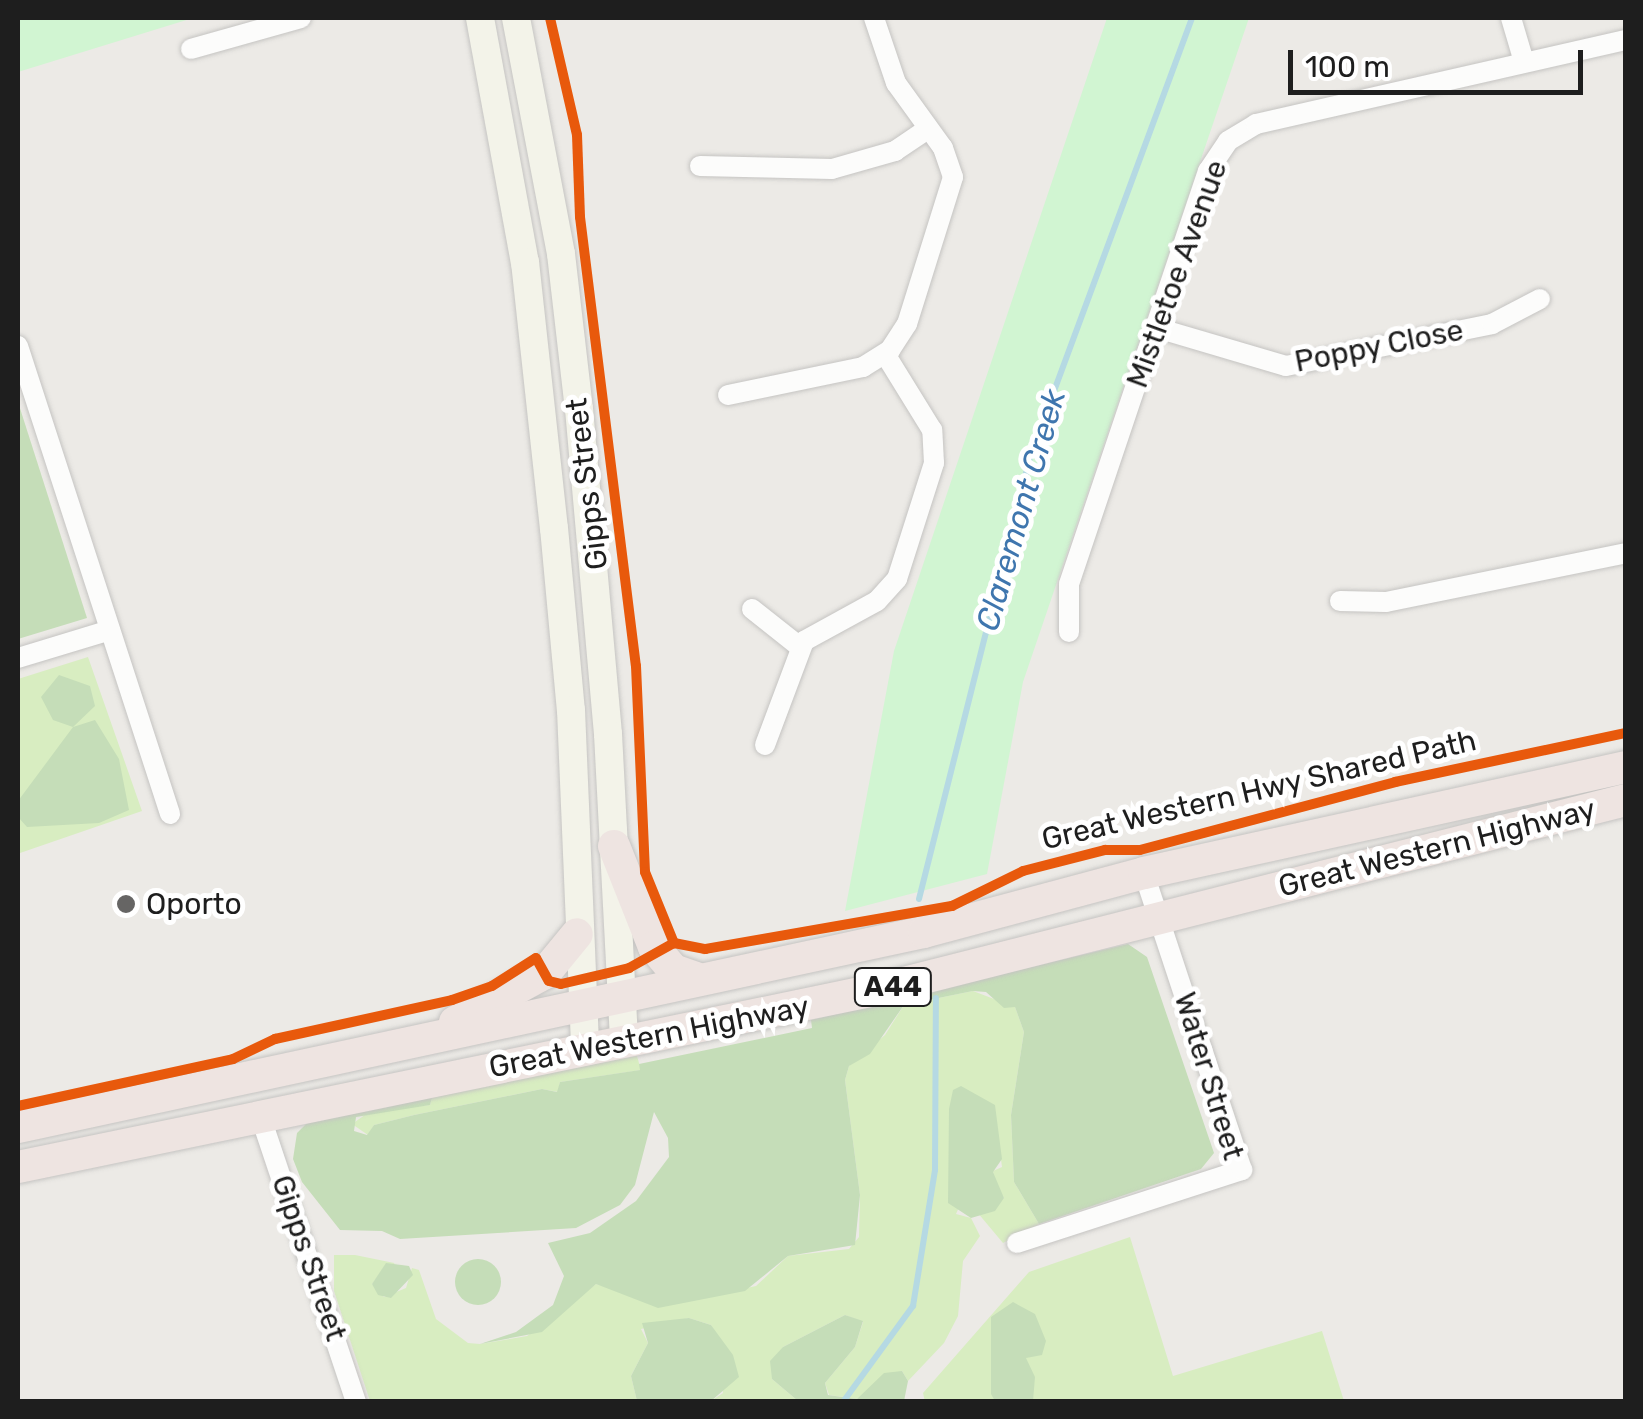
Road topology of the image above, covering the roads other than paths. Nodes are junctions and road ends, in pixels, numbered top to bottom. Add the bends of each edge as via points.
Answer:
1 (301, 18) edge
2 (480, 18) edge
3 (516, 18) edge
4 (874, 18) edge
5 (1511, 18) edge
6 (1626, 40) edge
7 (191, 49) dead end
8 (1524, 62) junction
9 (928, 128) junction
10 (700, 166) dead end
11 (1540, 300) dead end
12 (1157, 328) junction
13 (18, 346) edge
14 (884, 354) junction
15 (728, 395) dead end
16 (1626, 553) edge
17 (1340, 601) dead end
18 (752, 609) dead end
19 (110, 630) junction
20 (1068, 632) dead end
21 (800, 647) junction
22 (18, 658) edge
23 (766, 746) dead end
24 (1626, 767) edge
25 (1626, 800) edge
26 (170, 814) dead end
27 (614, 846) junction
28 (1144, 873) junction
29 (1160, 920) junction
30 (577, 934) junction
31 (699, 980) junction
32 (621, 997) junction
33 (581, 1007) junction
34 (425, 1038) junction
35 (624, 1043) junction
36 (585, 1050) junction
37 (260, 1115) junction
38 (18, 1127) edge
39 (18, 1167) edge
40 (1017, 1243) dead end
41 (356, 1402) edge

1 - 7 street
2 - 30 main road, Gipps Street via 525,262 542,412 571,710
3 - 27 main road, Gipps Street via 561,254 598,597
4 - 9 street via 896,83
5 - 8 street
6 - 8 street, Mistletoe Avenue
8 - 12 street, Mistletoe Avenue via 1236,134 1208,171
9 - 10 street via 895,150 832,169
9 - 14 street via 948,158 953,185 907,324
11 - 12 street, Poppy Close via 1492,324 1293,366 1266,365
12 - 20 street, Mistletoe Avenue via 1070,584
13 - 19 street
14 - 15 street via 850,370
14 - 21 street via 932,430 934,463 891,589 818,629
16 - 17 street via 1386,602
18 - 21 street
19 - 22 street
19 - 26 street
21 - 23 street
24 - 28 highway, Great Western Highway / A44
25 - 29 highway, Great Western Highway / A44
27 - 31 highway via 654,948 673,970
27 - 32 main road, Gipps Street
28 - 29 street, Water Street
28 - 31 highway, Great Western Highway / A44 via 924,932
29 - 35 highway, Great Western Highway / A44 via 880,990
29 - 40 street, Water Street via 1242,1170
30 - 33 main road, Gipps Street
30 - 34 highway via 545,973
31 - 32 highway, Great Western Highway / A44
32 - 33 highway, Great Western Highway / A44
32 - 35 main road, Gipps Street
33 - 34 highway, Great Western Highway / A44
33 - 36 main road, Gipps Street
34 - 38 highway, Great Western Highway / A44
35 - 36 highway, Great Western Highway / A44
36 - 37 highway, Great Western Highway / A44
37 - 39 highway, Great Western Highway / A44
37 - 41 street, Gipps Street

